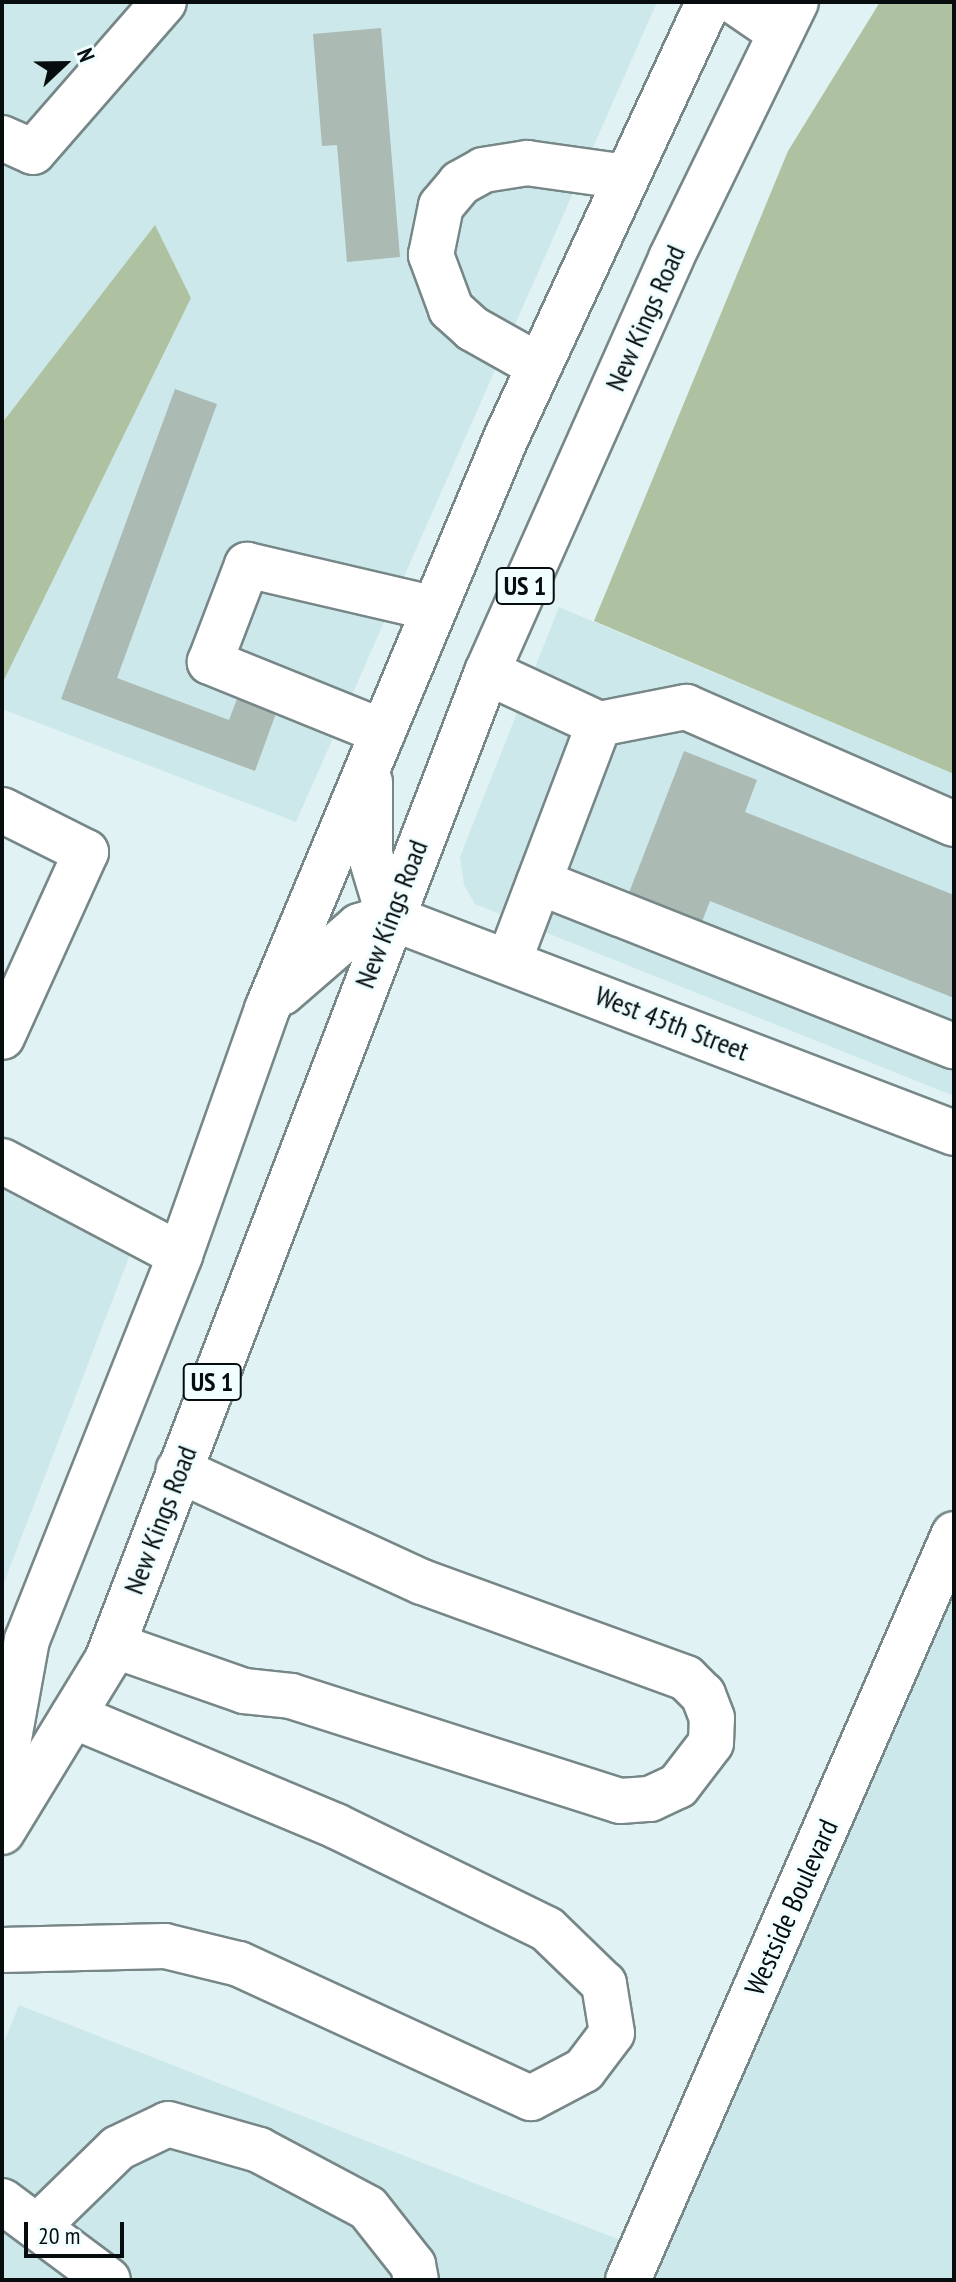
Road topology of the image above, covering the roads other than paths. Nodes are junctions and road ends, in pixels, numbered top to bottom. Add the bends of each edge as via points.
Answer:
1 (164, 2) edge
2 (708, 2) edge
3 (735, 2) edge
4 (788, 17) edge
5 (2, 138) edge
6 (626, 177) junction
7 (539, 366) junction
8 (432, 608) junction
9 (487, 672) junction
10 (599, 724) junction
11 (377, 748) junction
12 (2, 810) edge
13 (954, 824) edge
14 (539, 882) junction
15 (389, 917) junction
16 (509, 961) junction
17 (267, 1009) junction
18 (2, 1037) edge
19 (954, 1046) edge
20 (954, 1133) edge
21 (2, 1161) edge
22 (180, 1255) junction
23 (179, 1470) junction
24 (954, 1534) edge
25 (113, 1645) junction
26 (73, 1716) junction
27 (2, 1777) edge
28 (2, 1832) edge
29 (2, 1950) edge
30 (2, 2201) edge
31 (39, 2225) junction
32 (108, 2280) edge
33 (416, 2280) edge
34 (628, 2280) edge

1 - 5 main road via 33,152
2 - 6 main road, US 1
3 - 4 main road
4 - 9 main road, New Kings Road / US 1
6 - 7 main road, US 1
6 - 7 main road via 527,163 483,170 460,183 441,206 431,255 451,309 473,329
7 - 8 main road, US 1
8 - 11 main road, US 1
8 - 11 main road via 247,565 210,662
9 - 10 main road
9 - 15 main road, New Kings Road / US 1
10 - 13 main road via 686,707
10 - 14 main road
11 - 15 main road via 370,854
11 - 17 main road, US 1
12 - 18 main road via 86,852
14 - 16 main road
14 - 19 main road
15 - 16 main road, West 45th Street
15 - 17 main road via 359,926 319,956
15 - 23 main road, New Kings Road / US 1
16 - 20 main road, West 45th Street
17 - 22 main road, US 1
21 - 22 main road
22 - 27 main road, US 1 via 27,1640
23 - 25 main road, New Kings Road / US 1
23 - 25 main road via 422,1582 686,1678 703,1695 711,1743 678,1786 650,1799 620,1801 291,1696 244,1691
24 - 34 main road, Westside Boulevard
25 - 26 main road, New Kings Road / US 1
26 - 28 main road, New Kings Road / US 1
26 - 29 main road via 336,1826 547,1929 604,1984 612,2033 584,2070 531,2098 239,1964 165,1946
30 - 31 main road
31 - 32 main road
31 - 33 main road via 118,2148 168,2124 259,2150 368,2208 413,2265

